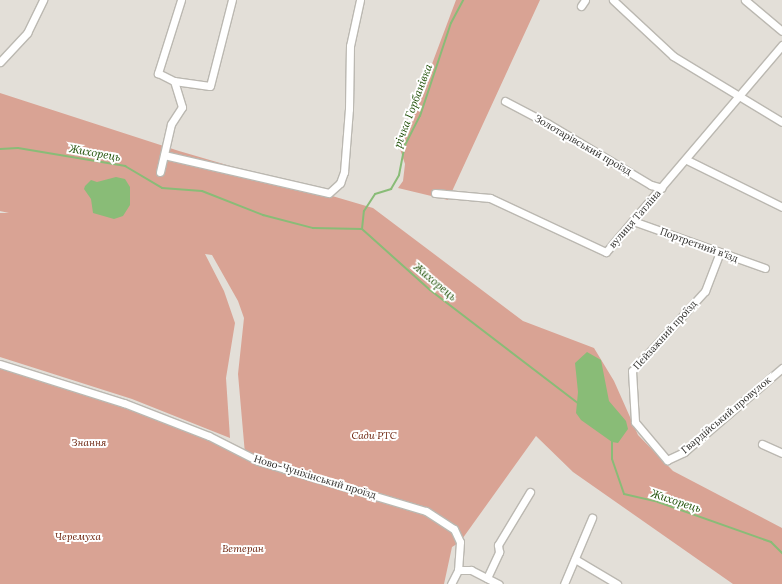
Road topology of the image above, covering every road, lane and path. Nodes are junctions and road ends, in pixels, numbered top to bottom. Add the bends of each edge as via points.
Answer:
1 (43, 0) edge
2 (181, 0) edge
3 (232, 0) edge
4 (360, 0) edge
5 (613, 0) edge
6 (745, 0) edge
7 (782, 31) edge
8 (782, 45) edge
9 (0, 62) edge
10 (174, 81) junction
11 (738, 96) junction
12 (505, 102) dead end
13 (782, 122) edge
14 (164, 155) junction
15 (686, 160) junction
16 (160, 172) dead end
17 (662, 188) junction
18 (435, 192) dead end
19 (782, 207) edge
20 (633, 221) junction
21 (720, 252) junction
22 (765, 268) dead end
23 (0, 364) edge
24 (782, 368) edge
25 (762, 444) dead end
26 (782, 453) edge
27 (667, 460) joint
28 (530, 492) dead end
29 (592, 518) dead end
30 (575, 559) junction
31 (458, 570) junction
32 (487, 578) junction
33 (451, 584) edge
34 (499, 584) edge
35 (564, 584) edge
36 (617, 584) edge

1 - 9 street via 27,33
2 - 10 street via 158,72
3 - 10 street via 210,86
4 - 14 street via 350,46 344,172 340,183 329,193
5 - 11 street via 673,56
6 - 7 street
8 - 11 street, вулиця Татліна
10 - 14 street via 182,107 171,124
11 - 13 street
11 - 15 street, вулиця Татліна
12 - 17 street, Золотарівський проїзд via 546,123 651,185
14 - 16 street
15 - 17 street, вулиця Татліна
15 - 19 street
17 - 20 street, вулиця Татліна
18 - 20 street, вулиця Татліна via 490,198 606,252
20 - 21 street, Портретний в'їзд
21 - 22 street, Портретний в'їзд
21 - 27 street, Пейзажний проїзд via 705,291 632,370 636,422
23 - 31 street, Ново-Чуніхінський проїзд via 124,403 209,436 258,461 426,511 454,529 460,542
24 - 27 street, Гвардійський провулок via 684,452
25 - 26 street
28 - 32 street via 498,545 499,552
29 - 30 street
30 - 35 street
30 - 36 street
31 - 32 street via 471,570
31 - 33 street
32 - 34 street

